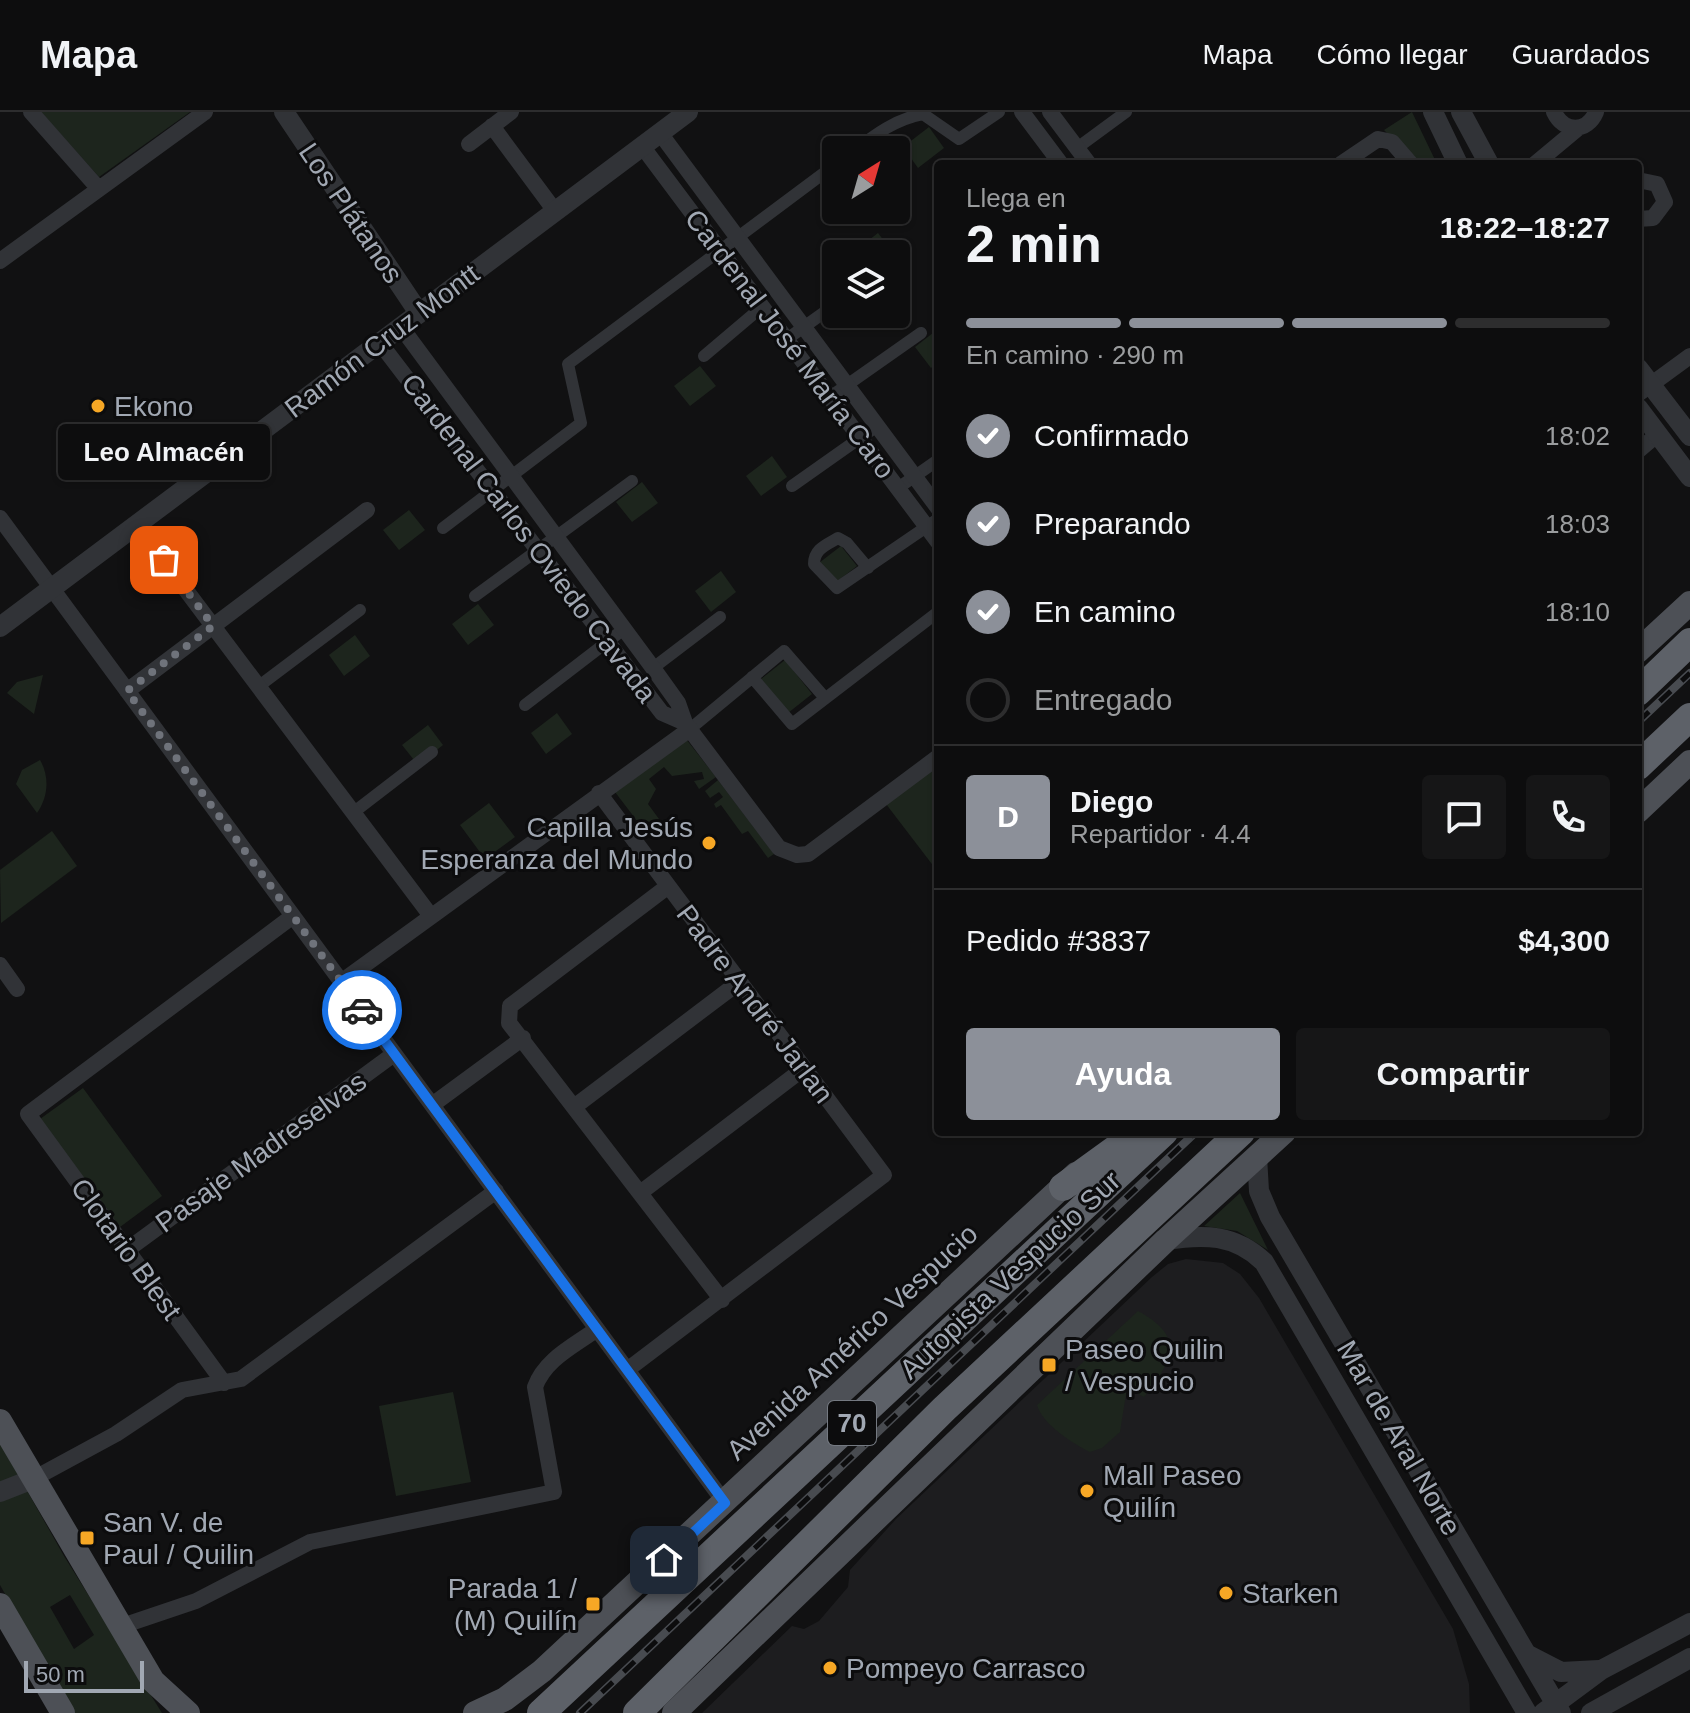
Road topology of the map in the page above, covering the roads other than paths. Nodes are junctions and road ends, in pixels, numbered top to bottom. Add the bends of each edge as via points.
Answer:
1 (31, 112) edge
2 (205, 112) edge
3 (284, 112) edge
4 (511, 112) edge
5 (688, 112) edge
6 (999, 112) edge
7 (1022, 112) edge
8 (1050, 112) edge
9 (1126, 112) edge
10 (1433, 112) edge
11 (1461, 112) edge
12 (1554, 112) edge
13 (1596, 112) edge
14 (492, 126) junction
15 (1577, 129) junction
16 (660, 133) junction
17 (874, 136) edge
18 (469, 144) dead end
19 (642, 146) junction
20 (1077, 148) junction
21 (1058, 160) edge
22 (1086, 160) edge
23 (1347, 160) edge
24 (1408, 160) edge
25 (1456, 160) edge
26 (1487, 160) edge
27 (1540, 160) edge
28 (822, 174) edge
29 (1642, 180) edge
30 (99, 189) junction
31 (555, 211) junction
32 (1646, 218) edge
33 (736, 236) junction
34 (720, 248) junction
35 (0, 261) edge
36 (763, 306) junction
37 (419, 313) junction
38 (822, 314) edge
39 (401, 327) junction
40 (804, 327) junction
41 (921, 333) dead end
42 (787, 339) junction
43 (380, 343) junction
44 (704, 356) dead end
45 (1690, 356) edge
46 (1642, 382) edge
47 (847, 385) junction
48 (830, 397) junction
49 (1642, 413) edge
50 (877, 426) junction
51 (1658, 434) junction
52 (1690, 436) edge
53 (860, 437) junction
54 (1642, 448) edge
55 (934, 463) edge
56 (509, 476) junction
57 (914, 477) junction
58 (1690, 477) edge
59 (632, 481) dead end
60 (792, 486) dead end
61 (898, 488) junction
62 (492, 489) junction
63 (934, 503) edge
64 (367, 510) dead end
65 (0, 518) edge
66 (932, 523) edge
67 (137, 525) junction
68 (443, 528) dead end
69 (554, 537) junction
70 (537, 549) junction
71 (868, 568) junction
72 (52, 589) junction
73 (475, 596) dead end
74 (1690, 603) edge
75 (360, 610) dead end
76 (934, 615) edge
77 (720, 617) dead end
78 (213, 626) junction
79 (0, 627) edge
80 (624, 629) junction
81 (607, 641) junction
82 (1690, 642) edge
83 (1642, 647) edge
84 (653, 668) junction
85 (752, 677) junction
86 (259, 686) junction
87 (1642, 688) edge
88 (127, 691) junction
89 (825, 698) junction
90 (525, 705) dead end
91 (1690, 717) edge
92 (688, 726) junction
93 (432, 752) dead end
94 (934, 760) edge
95 (1642, 762) edge
96 (1690, 762) edge
97 (599, 793) junction
98 (1642, 807) edge
99 (354, 812) junction
100 (667, 887) junction
101 (293, 916) junction
102 (431, 916) junction
103 (0, 965) edge
104 (341, 982) junction
105 (738, 983) junction
106 (17, 989) dead end
107 (523, 1038) junction
108 (394, 1054) junction
109 (803, 1069) junction
110 (432, 1105) junction
111 (574, 1107) junction
112 (1116, 1136) edge
113 (1133, 1136) edge
114 (1160, 1136) edge
115 (1237, 1136) edge
116 (1280, 1136) edge
117 (1257, 1156) junction
118 (1063, 1187) junction
119 (496, 1191) junction
120 (640, 1193) junction
121 (1166, 1240) junction
122 (127, 1250) junction
123 (1310, 1285) junction
124 (1284, 1295) junction
125 (722, 1300) junction
126 (597, 1329) junction
127 (627, 1370) junction
128 (224, 1383) junction
129 (0, 1421) edge
130 (1403, 1445) junction
131 (1380, 1460) junction
132 (33, 1479) junction
133 (0, 1492) edge
134 (725, 1503) junction
135 (0, 1605) edge
136 (1690, 1623) edge
137 (119, 1627) junction
138 (1521, 1650) junction
139 (1690, 1658) edge
140 (1601, 1670) junction
141 (1553, 1710) edge
142 (63, 1713) edge
143 (188, 1713) edge
144 (475, 1713) edge
145 (541, 1713) edge
146 (637, 1713) edge
147 (674, 1713) edge
148 (1527, 1713) edge
149 (1591, 1713) edge

1 - 30 street
2 - 30 street
3 - 37 street, Los Plátanos
4 - 14 street
5 - 16 street, Ramón Cruz Montt
6 - 17 street via 959,139 923,114
7 - 21 street
8 - 20 street
9 - 20 street
10 - 25 street
11 - 26 street
12 - 15 street via 1563,125
13 - 15 street via 1590,123
14 - 18 street
14 - 31 street
15 - 27 street
16 - 19 street, Ramón Cruz Montt
16 - 33 street, Cardenal José María Caro
19 - 31 street, Ramón Cruz Montt
19 - 34 street, Cardenal José María Caro
20 - 22 street
23 - 24 street via 1378,139 1392,142
28 - 33 street
29 - 32 street via 1652,180 1662,189 1663,208
30 - 35 street
31 - 37 street, Ramón Cruz Montt
33 - 34 street
33 - 40 street, Cardenal José María Caro
34 - 36 street, Cardenal José María Caro
34 - 56 street via 568,364 581,423
36 - 42 street, Cardenal José María Caro
36 - 44 street
37 - 39 street, Ramón Cruz Montt
38 - 40 street
39 - 43 street, Ramón Cruz Montt
39 - 56 street, Cardenal Carlos Oviedo Cavada
40 - 42 street
40 - 47 street, Cardenal José María Caro
41 - 47 street
42 - 48 street, Cardenal José María Caro
43 - 62 street, Cardenal Carlos Oviedo Cavada
43 - 67 street, Ramón Cruz Montt
45 - 46 street
46 - 52 street
47 - 48 street
47 - 50 street, Cardenal José María Caro
48 - 53 street, Cardenal José María Caro
49 - 51 street
50 - 53 street
50 - 57 street, Cardenal José María Caro
51 - 54 street
51 - 58 street
53 - 60 street
53 - 61 street, Cardenal José María Caro
55 - 57 street
56 - 62 street
56 - 69 street, Cardenal Carlos Oviedo Cavada
57 - 61 street
57 - 63 street, Cardenal José María Caro
59 - 69 street
61 - 66 street, Cardenal José María Caro
62 - 68 street
62 - 70 street, Cardenal Carlos Oviedo Cavada
64 - 78 street
65 - 72 street
66 - 71 street
67 - 72 street, Ramón Cruz Montt
67 - 78 street
69 - 70 street
69 - 80 street, Cardenal Carlos Oviedo Cavada
70 - 73 street
70 - 81 street, Cardenal Carlos Oviedo Cavada
71 - 71 street via 837,588 814,564 814,557 838,538
72 - 79 street, Ramón Cruz Montt
72 - 88 street
74 - 83 main road
75 - 86 street
76 - 89 street
77 - 84 street
78 - 86 street
78 - 88 street
80 - 81 street
80 - 84 street, Cardenal Carlos Oviedo Cavada
81 - 90 street
81 - 92 street, Cardenal Carlos Oviedo Cavada via 662,713
82 - 87 highway
84 - 92 street, Cardenal Carlos Oviedo Cavada
85 - 89 street via 784,651
85 - 89 street via 792,724
85 - 92 street
86 - 99 street
88 - 101 street
91 - 95 highway
92 - 94 street, Cardenal Carlos Oviedo Cavada via 773,842 789,854 808,854
92 - 97 street
93 - 99 street
96 - 98 main road
97 - 100 street, Padre André Jarlan
97 - 102 street
99 - 102 street
100 - 105 street, Padre André Jarlan
100 - 107 street via 510,1006 509,1023
101 - 104 street
101 - 122 street, Clotario Blest via 28,1114
102 - 104 street
103 - 106 street
104 - 108 street
105 - 109 street, Padre André Jarlan
105 - 111 street
107 - 110 street
107 - 111 street
108 - 110 street
108 - 122 street, Pasaje Madreselvas
109 - 120 street
109 - 125 street, Padre André Jarlan via 884,1175
110 - 119 street
111 - 120 street
112 - 118 main road, Avenida Américo Vespucio
113 - 118 highway
114 - 145 highway, Autopista Vespucio Sur / 70
115 - 146 highway, Autopista Vespucio Sur / 70 via 955,1399
116 - 117 main road
117 - 121 main road
117 - 123 street, Mar de Aral Norte via 1263,1204
118 - 134 main road, Avenida Américo Vespucio
119 - 126 street
119 - 128 street via 247,1375
120 - 125 street
121 - 124 street, Mar de Aral Norte via 1209,1235 1234,1241 1264,1262
121 - 147 main road
122 - 128 street, Clotario Blest
123 - 124 street via 1292,1286
123 - 130 street, Mar de Aral Norte
124 - 131 street, Mar de Aral Norte
125 - 127 street
126 - 127 street
126 - 137 street via 549,1363 535,1387 554,1492 310,1542 178,1609
127 - 134 street
128 - 132 street via 182,1390
129 - 132 main road
130 - 131 street via 1392,1461
130 - 138 street, Mar de Aral Norte
131 - 148 street, Mar de Aral Norte
132 - 133 street
132 - 137 main road
134 - 144 main road, Avenida Américo Vespucio via 526,1684
135 - 142 main road
136 - 140 street
137 - 143 main road via 153,1681
138 - 140 street via 1561,1672
138 - 141 street, Mar de Aral Norte
139 - 149 street
140 - 141 street

